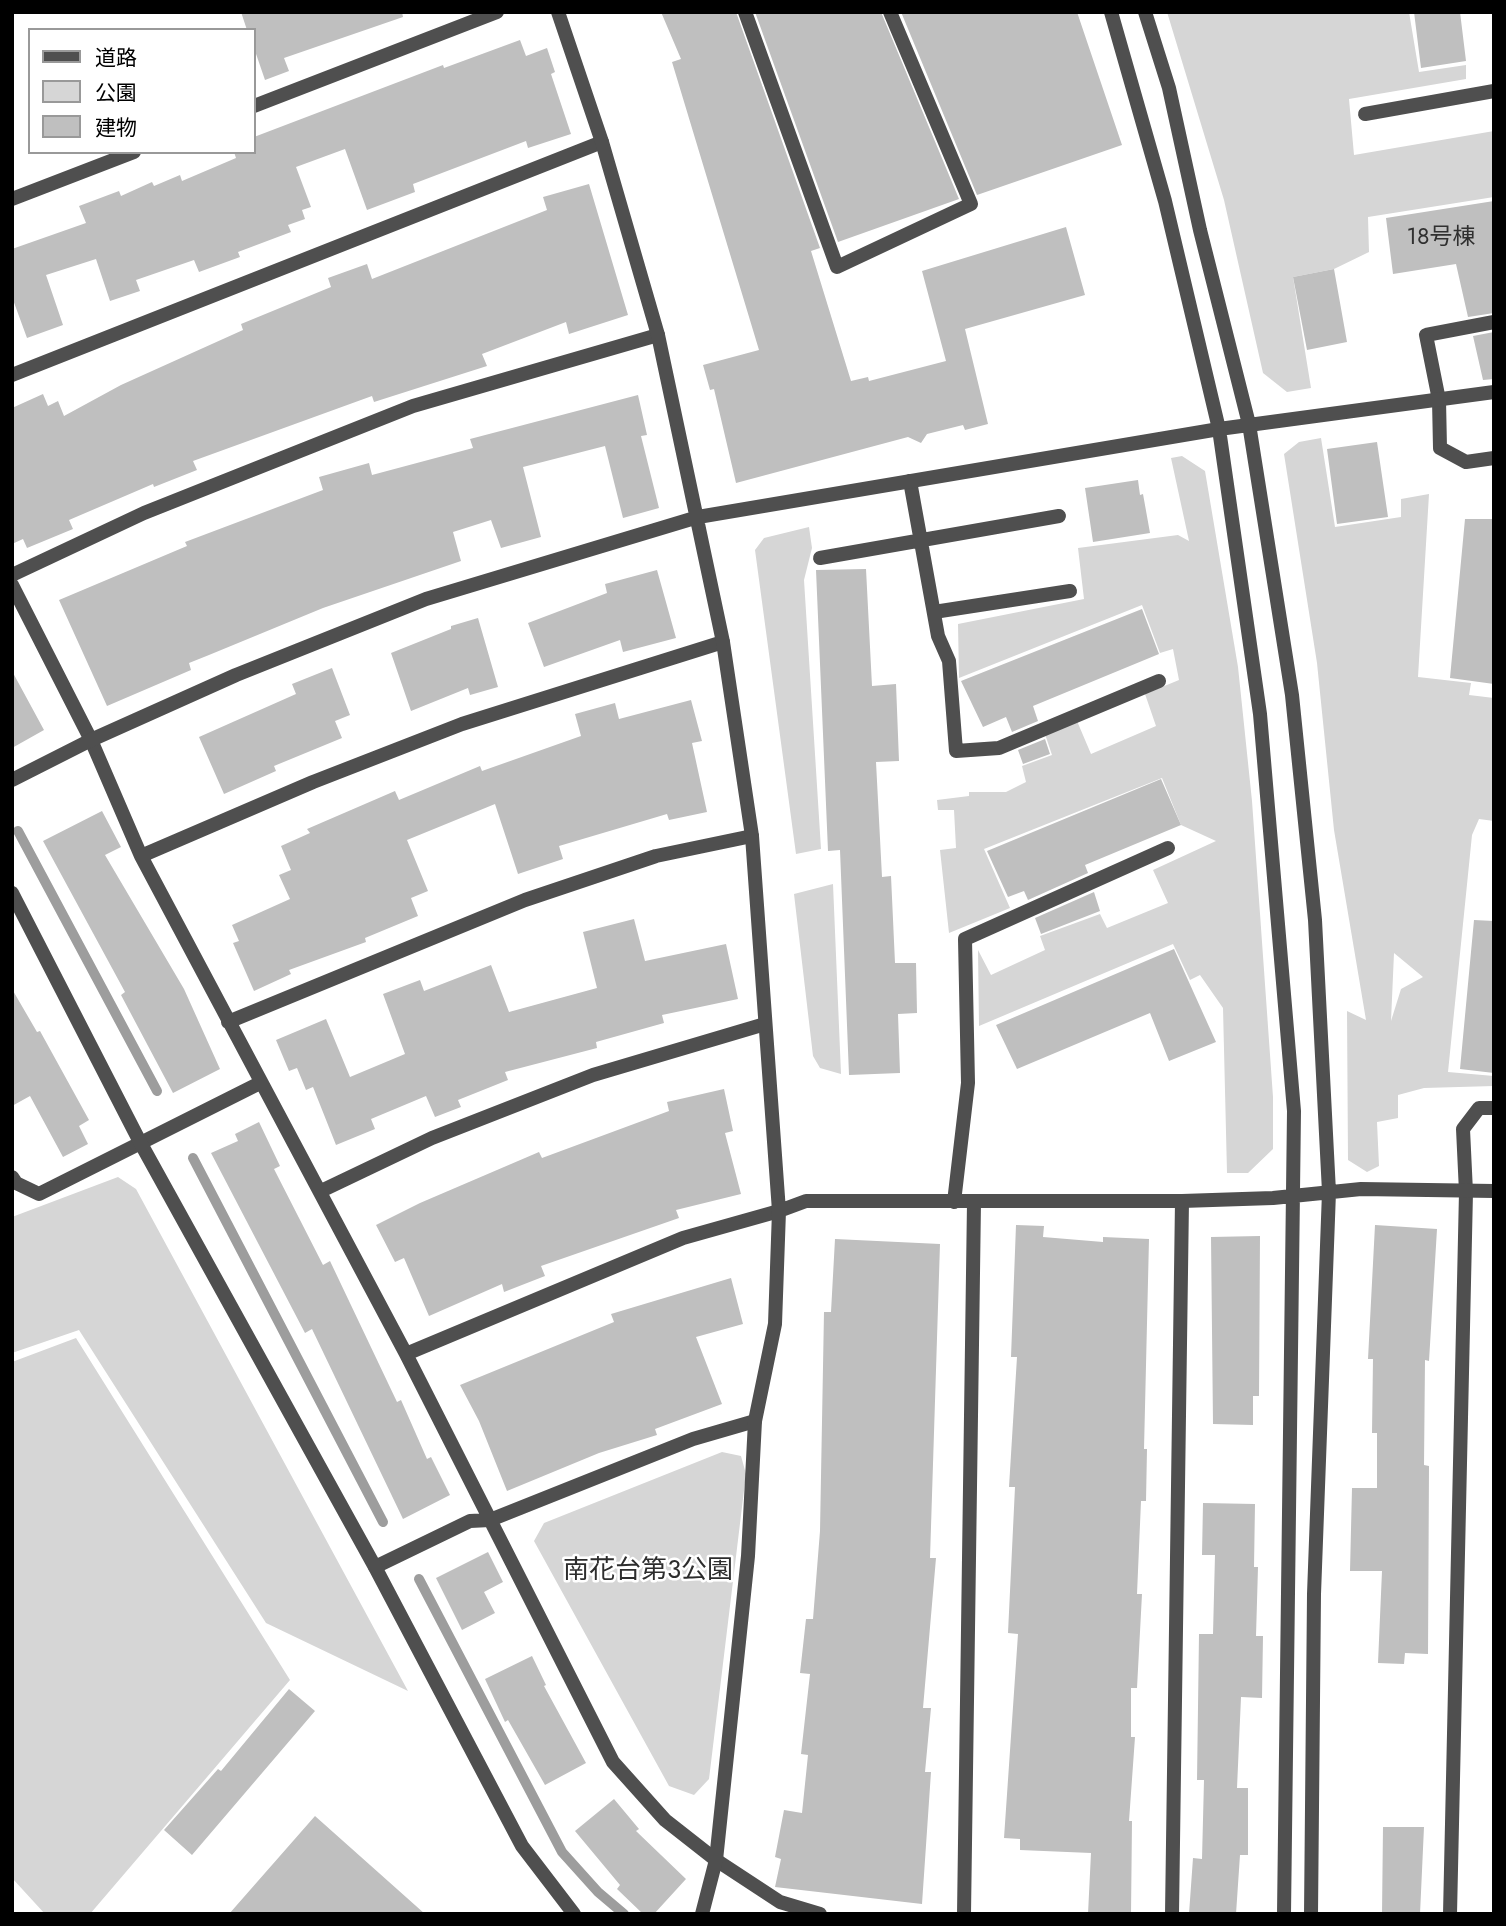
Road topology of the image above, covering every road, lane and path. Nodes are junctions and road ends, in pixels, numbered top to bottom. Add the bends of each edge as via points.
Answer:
1 (497, 12) edge
2 (558, 12) edge
3 (746, 12) edge
4 (890, 12) edge
5 (1111, 12) edge
6 (1145, 12) edge
7 (1494, 91) edge
8 (256, 105) edge
9 (1365, 114) dead end
10 (603, 142) junction
11 (129, 154) edge
12 (12, 199) edge
13 (1494, 322) edge
14 (658, 335) junction
15 (12, 375) edge
16 (1494, 393) edge
17 (1438, 400) junction
18 (1249, 424) junction
19 (1219, 429) junction
20 (1494, 458) edge
21 (910, 481) junction
22 (1059, 516) dead end
23 (698, 517) junction
24 (921, 542) junction
25 (820, 558) dead end
26 (12, 575) edge
27 (12, 585) edge
28 (1070, 590) dead end
29 (934, 612) junction
30 (723, 642) junction
31 (1158, 681) dead end
32 (91, 740) junction
33 (12, 780) edge
34 (752, 836) junction
35 (1168, 848) dead end
36 (141, 856) junction
37 (12, 893) edge
38 (229, 1022) junction
39 (765, 1024) junction
40 (260, 1083) junction
41 (1494, 1108) edge
42 (140, 1142) junction
43 (12, 1177) edge
44 (321, 1191) junction
45 (1494, 1191) edge
46 (1329, 1192) junction
47 (1466, 1192) junction
48 (1295, 1196) junction
49 (1182, 1201) junction
50 (954, 1202) junction
51 (974, 1202) junction
52 (779, 1210) junction
53 (407, 1353) junction
54 (755, 1421) junction
55 (490, 1520) junction
56 (375, 1567) junction
57 (716, 1860) junction
58 (574, 1914) edge
59 (702, 1914) edge
60 (820, 1914) edge
61 (964, 1914) edge
62 (1172, 1914) edge
63 (1284, 1914) edge
64 (1311, 1914) edge
65 (1450, 1914) edge

1 - 8 street
2 - 10 street
3 - 4 street via 836,267 971,204
5 - 19 street via 1165,201
6 - 18 street via 1169,88
7 - 9 street
10 - 14 street
10 - 15 street
11 - 12 street
13 - 17 street via 1426,335
14 - 23 street
14 - 26 street via 413,406 144,513
16 - 17 street
17 - 18 street
17 - 20 street via 1440,448 1466,461
18 - 19 street
18 - 46 street via 1296,735 1315,920
19 - 21 street
19 - 48 street via 1260,714 1294,1111
21 - 23 street
21 - 24 street
22 - 24 street
23 - 30 street
23 - 32 street via 426,599 236,675
24 - 25 street
24 - 29 street
27 - 32 street
28 - 29 street
29 - 31 street via 949,661 956,751 999,748
30 - 34 street
30 - 36 street via 462,724
32 - 33 street
32 - 36 street
34 - 38 street via 656,856 526,900
34 - 39 street
35 - 50 street via 965,939 968,1083
36 - 38 street
37 - 42 street
38 - 40 street
39 - 44 street via 593,1075 432,1138
39 - 52 street
40 - 42 street
40 - 44 street
41 - 47 street via 1479,1108 1463,1129
42 - 43 street via 39,1194
42 - 56 street
44 - 53 street
45 - 47 street
46 - 47 street
46 - 48 street
46 - 64 street via 1314,1594
47 - 65 street
48 - 49 street
48 - 63 street
49 - 51 street
49 - 62 street
50 - 51 street
50 - 52 street via 806,1201
51 - 61 street
52 - 53 street via 683,1238
52 - 54 street via 775,1324
53 - 55 street
54 - 55 street via 693,1439
54 - 57 street via 748,1556
55 - 56 street via 470,1521
55 - 57 street via 613,1762 665,1821
56 - 58 street via 522,1846
57 - 59 street
57 - 60 street via 780,1902

